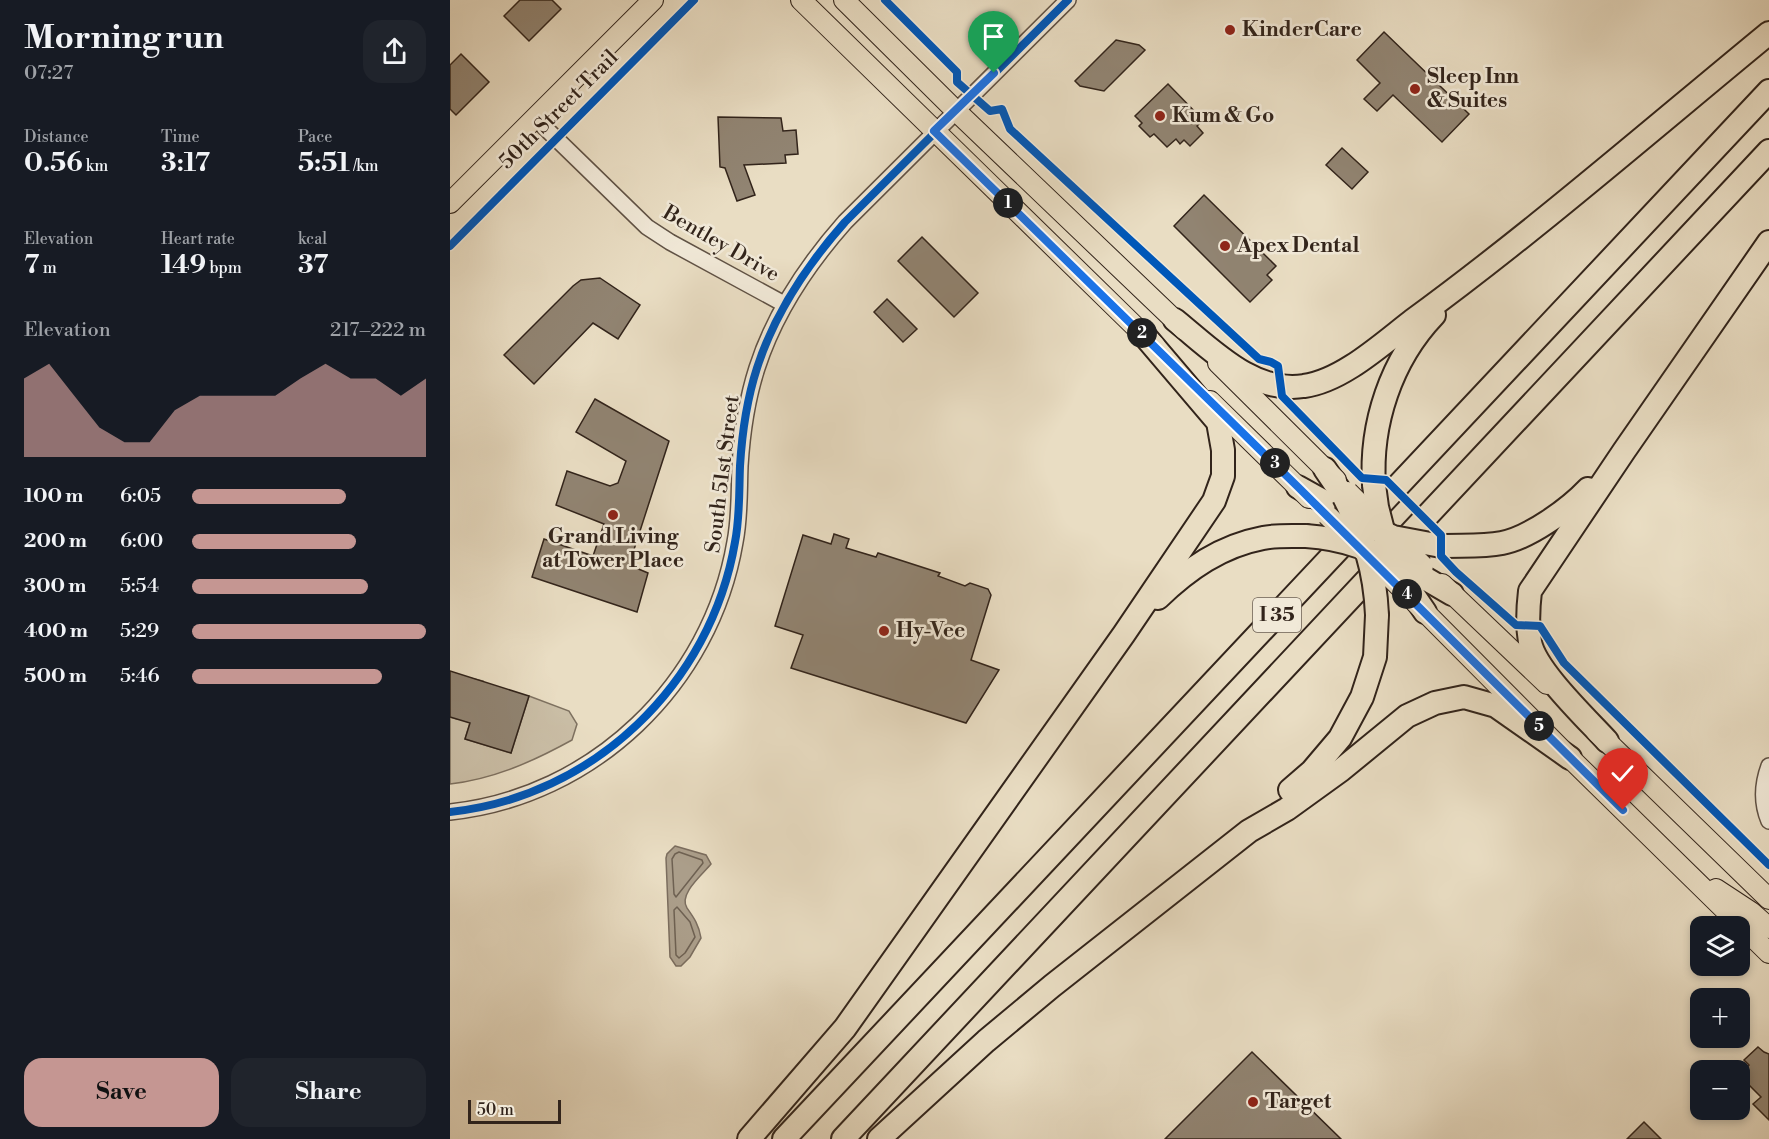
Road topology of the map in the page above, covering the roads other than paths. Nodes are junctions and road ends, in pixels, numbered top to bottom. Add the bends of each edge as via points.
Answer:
1 (653, 0) edge
2 (801, 0) edge
3 (844, 0) edge
4 (1068, 0) edge
5 (1769, 33) edge
6 (1769, 92) edge
7 (955, 110) junction
8 (534, 118) junction
9 (934, 131) junction
10 (1769, 151) edge
11 (450, 203) edge
12 (1769, 242) edge
13 (1466, 282) junction
14 (784, 304) junction
15 (1175, 320) junction
16 (1144, 335) junction
17 (1624, 451) junction
18 (1324, 468) joint
19 (1298, 487) joint
20 (1338, 503) junction
21 (1355, 519) junction
22 (1386, 532) junction
23 (1364, 550) junction
24 (1395, 563) junction
25 (1412, 578) junction
26 (1452, 594) joint
27 (1425, 612) joint
28 (1124, 634) junction
29 (1607, 741) junction
30 (1570, 758) junction
31 (1769, 766) edge
32 (450, 812) edge
33 (1769, 821) edge
34 (1249, 831) junction
35 (1676, 862) junction
36 (1769, 899) edge
37 (1769, 928) edge
38 (1769, 953) edge
39 (749, 1139) edge
40 (784, 1139) edge
41 (843, 1139) edge
42 (879, 1139) edge

1 - 8 main road
2 - 9 main road
3 - 7 main road
4 - 7 street, South 51st Street
5 - 13 highway
6 - 40 highway, I 35
7 - 9 street, South 51st Street
7 - 15 main road
8 - 11 main road
8 - 14 street, Bentley Drive via 647,227
9 - 14 street, South 51st Street via 822,248
9 - 16 main road
10 - 41 highway, I 35
12 - 17 highway
13 - 15 highway via 1328,380 1303,387 1268,383 1235,369
13 - 22 highway, bridge via 1420,330 1388,389 1374,465 1374,485
14 - 32 street, South 51st Street via 749,399 729,572 719,604 691,660 652,711 602,754 559,780 522,796
15 - 18 main road
16 - 19 main road
16 - 28 highway via 1218,422 1223,476 1214,501
17 - 22 highway, bridge via 1574,504 1503,543 1441,546
17 - 29 highway via 1530,591 1527,613 1530,644 1542,668
18 - 20 highway
19 - 20 highway
20 - 21 highway, bridge
20 - 22 main road, bridge
20 - 23 main road, bridge
21 - 22 highway, bridge
21 - 23 highway, bridge
22 - 24 highway, bridge
22 - 25 main road, bridge
23 - 24 highway, bridge
23 - 25 main road, bridge
23 - 28 highway, bridge via 1331,538 1306,536 1265,537 1229,547 1200,562
23 - 34 highway, bridge via 1375,587 1377,615 1375,657 1362,697 1340,738 1312,771
24 - 25 highway, bridge
25 - 26 highway
25 - 27 highway
26 - 29 main road
27 - 30 main road
28 - 39 highway via 845,1028
29 - 36 main road
30 - 34 highway via 1496,706 1464,697 1435,703 1407,716 1287,809
30 - 35 main road
31 - 33 street via 1763,780
34 - 42 highway via 1052,986
35 - 37 main road
35 - 38 main road

